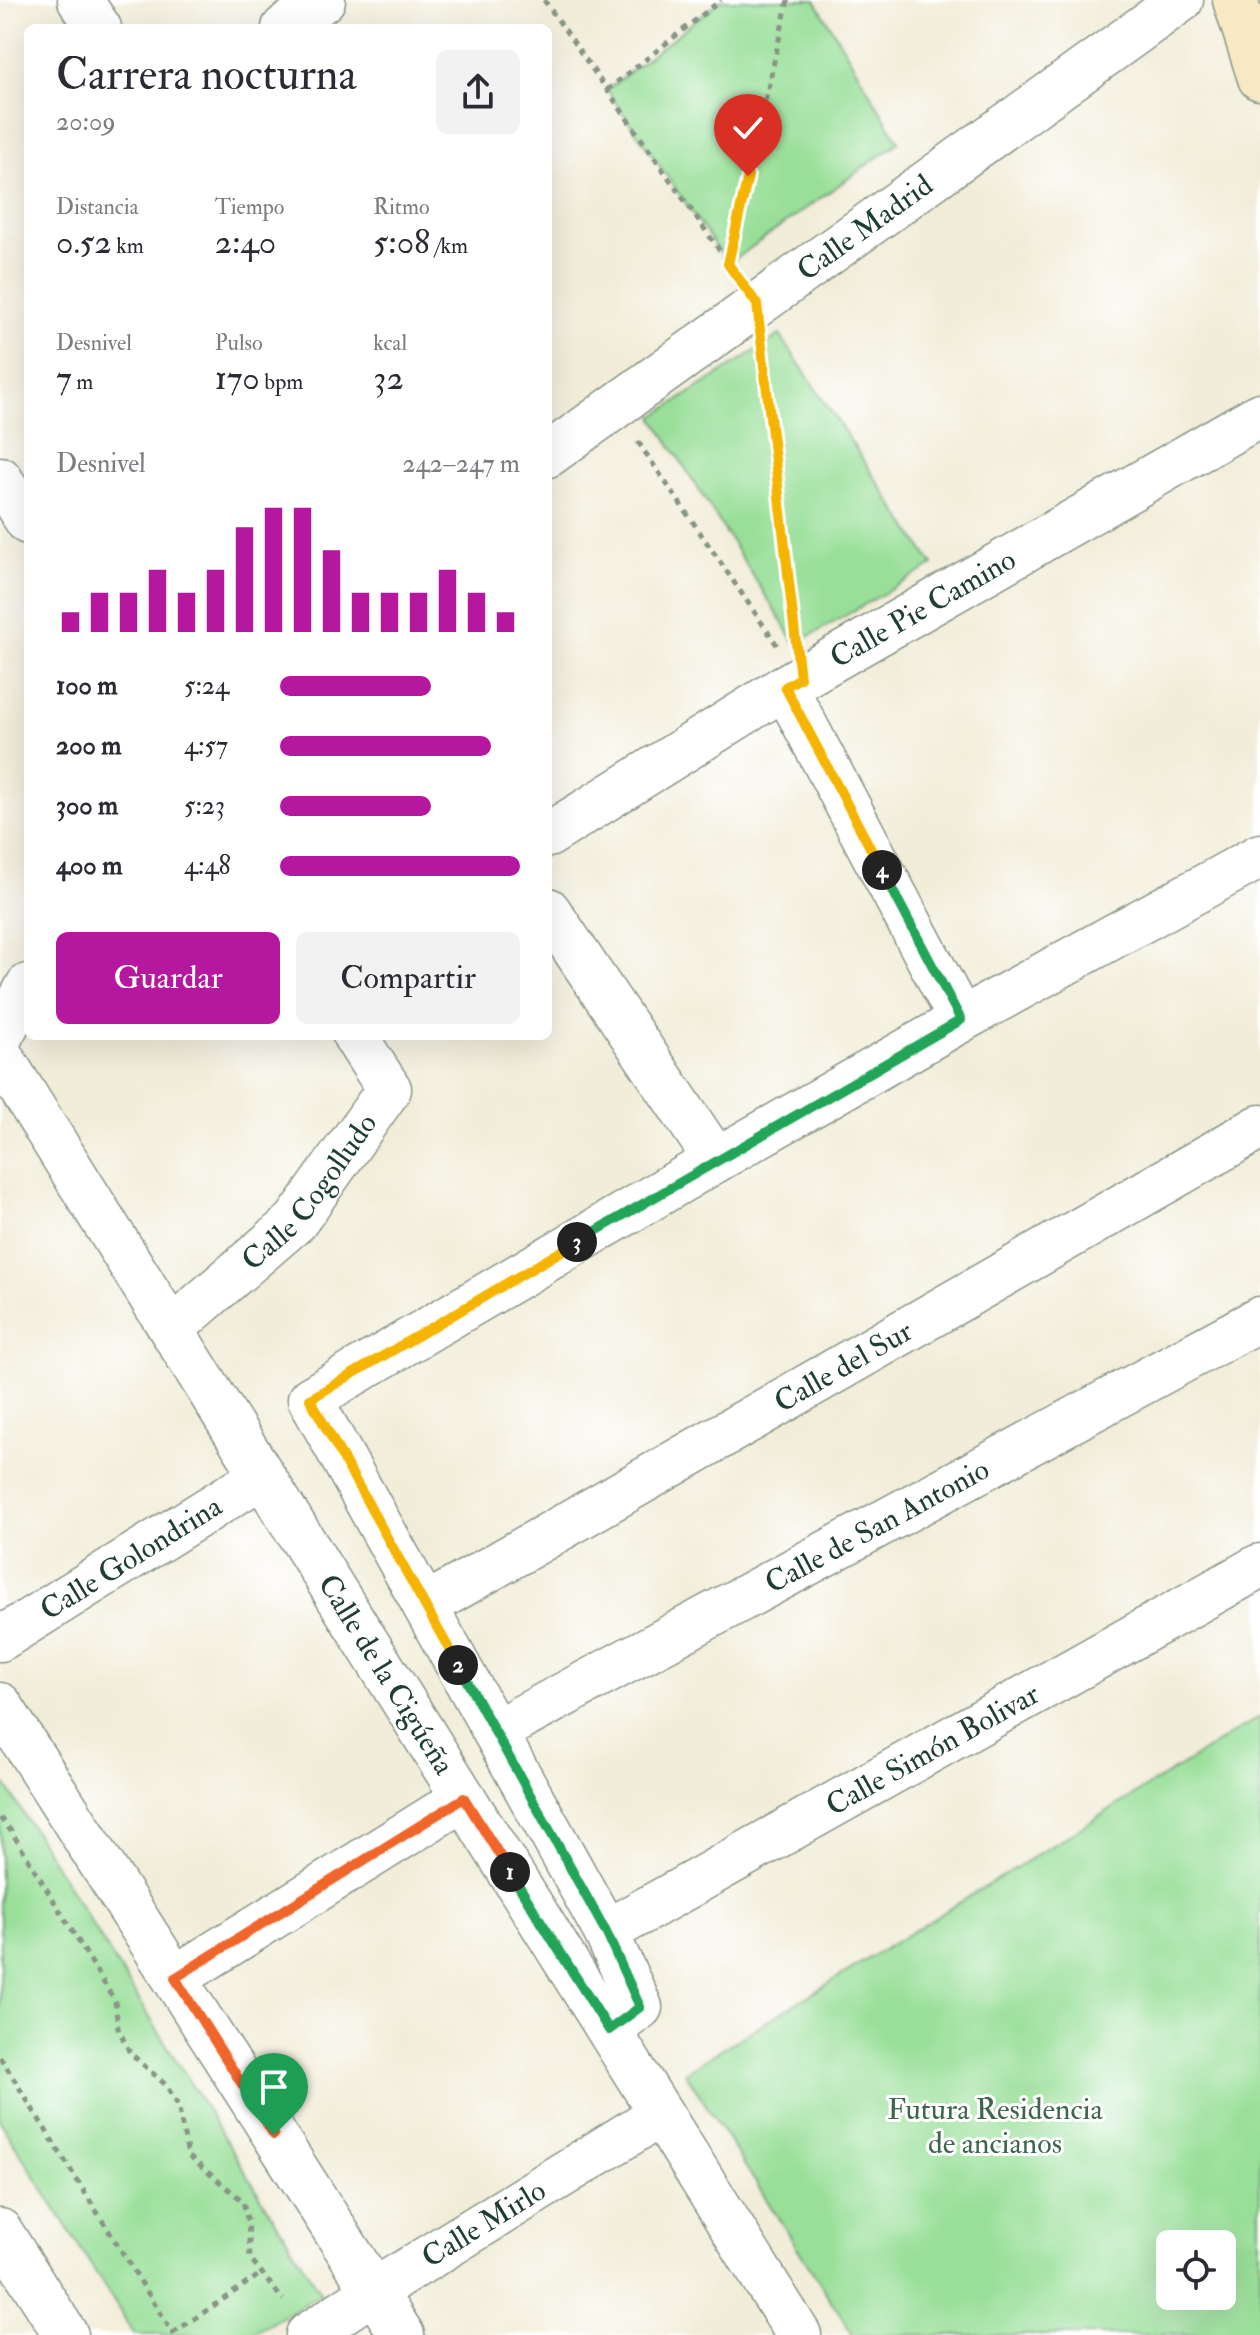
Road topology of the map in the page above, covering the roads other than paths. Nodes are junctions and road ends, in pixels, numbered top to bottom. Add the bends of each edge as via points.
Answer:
1 (80, 0) edge
2 (323, 0) edge
3 (1181, 0) edge
4 (1235, 0) edge
5 (96, 24) edge
6 (290, 24) edge
7 (1260, 78) edge
8 (1260, 415) edge
9 (552, 452) edge
10 (0, 479) edge
11 (24, 516) edge
12 (793, 683) junction
13 (552, 833) edge
14 (1260, 856) edge
15 (552, 916) edge
16 (24, 993) edge
17 (961, 1020) junction
18 (0, 1037) edge
19 (358, 1040) edge
20 (0, 1055) edge
21 (1260, 1127) edge
22 (716, 1160) junction
23 (1260, 1319) edge
24 (171, 1329) junction
25 (262, 1476) junction
26 (1260, 1566) edge
27 (425, 1606) junction
28 (0, 1639) edge
29 (0, 1705) edge
30 (495, 1732) junction
31 (464, 1798) junction
32 (606, 1932) junction
33 (175, 1978) junction
34 (609, 2030) junction
35 (661, 2114) junction
36 (0, 2231) edge
37 (374, 2291) junction
38 (296, 2319) edge
39 (66, 2335) edge
40 (402, 2335) edge
41 (799, 2335) edge

1 - 5 street
2 - 6 street
3 - 9 street, Calle Madrid
4 - 7 main road
8 - 12 street, Calle Pie Camino
10 - 11 street
12 - 13 street, Calle Pie Camino
12 - 17 street
14 - 17 street
15 - 22 street
16 - 18 street
17 - 22 street
19 - 24 street, Calle Cogolludo via 389,1089 296,1221
20 - 24 street, Calle de la Cigúeña
21 - 27 street, Calle del Sur
22 - 27 street via 310,1399
23 - 30 street, Calle de San Antonio
24 - 25 street, Calle de la Cigúeña
25 - 28 street, Calle Golondrina
25 - 31 street, Calle de la Cigúeña
26 - 32 street, Calle Simón Bolivar
27 - 30 street
29 - 33 street
30 - 32 street
31 - 33 street
31 - 34 street, Calle de la Cigúeña
32 - 34 street via 640,2007
33 - 37 street
34 - 35 street, Calle de la Cigúeña
35 - 37 street, Calle Mirlo
35 - 41 street, Calle de la Cigúeña
36 - 39 street
37 - 38 street, Calle Mirlo
37 - 40 street

